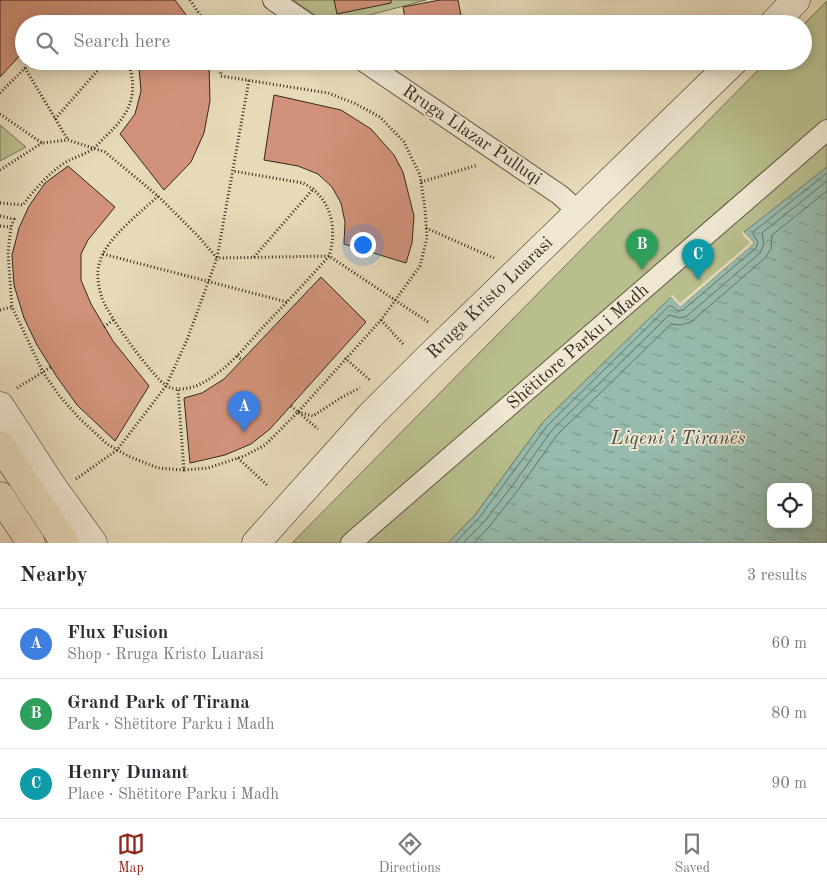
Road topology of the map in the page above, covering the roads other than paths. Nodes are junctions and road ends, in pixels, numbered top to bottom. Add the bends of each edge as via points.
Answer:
1 (273, 0) edge
2 (796, 0) edge
3 (295, 15) edge
4 (781, 15) edge
5 (376, 70) edge
6 (725, 70) edge
7 (827, 130) edge
8 (579, 212) junction
9 (5, 399) edge
10 (0, 445) edge
11 (0, 496) edge
12 (31, 543) edge
13 (64, 543) edge
14 (93, 543) edge
15 (256, 543) edge
16 (351, 543) edge

1 - 3 street
2 - 4 main road
5 - 8 street, Rruga Llazar Pulluqi via 560,195
6 - 8 main road, Rruga Kristo Luarasi
7 - 16 street, Shëtitore Parku i Madh
8 - 15 main road, Rruga Kristo Luarasi via 370,416
9 - 14 main road via 52,486
10 - 13 highway
11 - 12 highway

